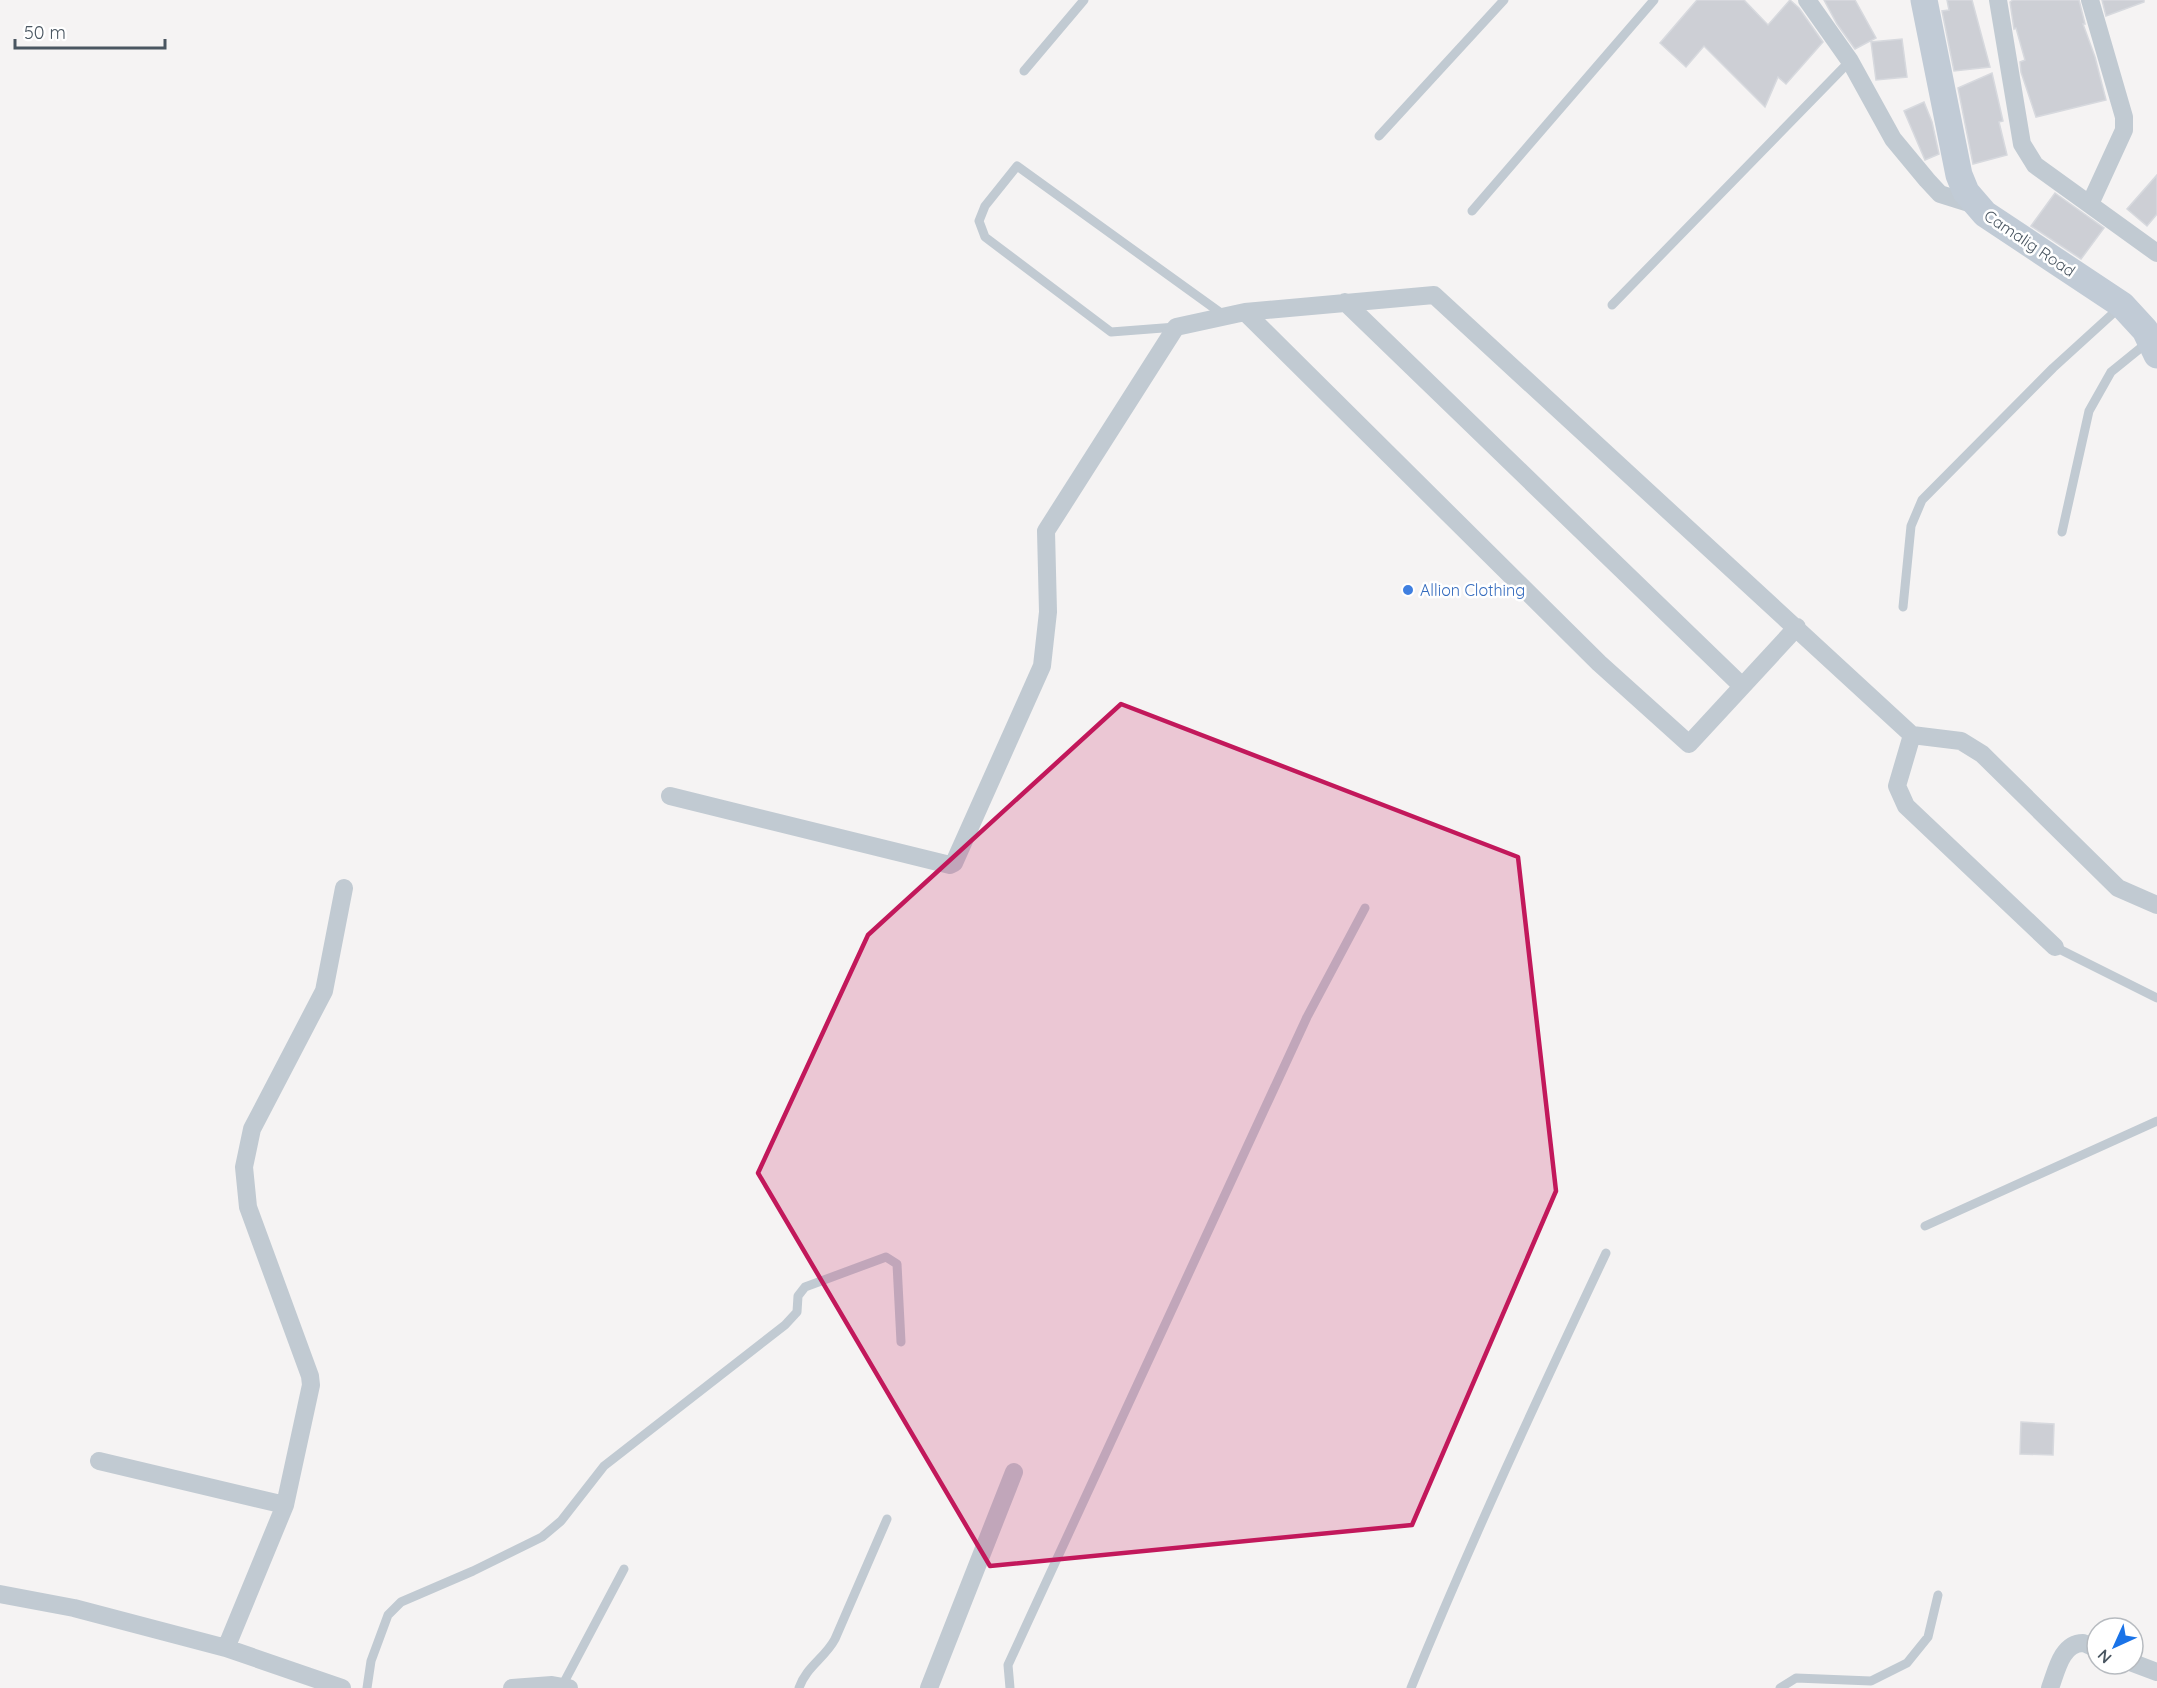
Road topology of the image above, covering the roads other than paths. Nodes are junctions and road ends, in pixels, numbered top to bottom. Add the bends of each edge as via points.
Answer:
1 (1084, 0) edge
2 (1504, 0) edge
3 (1654, 0) edge
4 (1807, 0) edge
5 (1924, 0) edge
6 (1998, 0) edge
7 (2090, 0) edge
8 (1850, 61) junction
9 (1023, 71) dead end
10 (1379, 136) dead end
11 (2090, 204) junction
12 (1976, 205) junction
13 (1472, 211) dead end
14 (2156, 252) edge
15 (1345, 302) junction
16 (1612, 305) dead end
17 (2122, 305) junction
18 (1245, 312) junction
19 (1225, 316) junction
20 (1176, 327) junction
21 (2154, 347) edge
22 (2062, 532) dead end
23 (1903, 607) dead end
24 (1797, 627) junction
25 (1742, 686) junction
26 (1912, 735) junction
27 (670, 796) dead end
28 (344, 888) dead end
29 (2157, 905) edge
30 (1365, 908) dead end
31 (2055, 947) joint
32 (2157, 998) edge
33 (2157, 1121) edge
34 (1925, 1226) dead end
35 (1606, 1253) dead end
36 (901, 1342) dead end
37 (99, 1461) dead end
38 (1014, 1472) dead end
39 (285, 1504) junction
40 (887, 1519) dead end
41 (624, 1569) dead end
42 (0, 1594) edge
43 (1938, 1595) dead end
44 (2085, 1644) edge
45 (226, 1648) junction
46 (566, 1687) edge
47 (342, 1688) edge
48 (367, 1688) edge
49 (512, 1688) edge
50 (798, 1688) edge
51 (929, 1688) edge
52 (1010, 1688) edge
53 (1411, 1688) edge
54 (1780, 1688) edge
55 (2050, 1688) edge

1 - 9 lane
2 - 10 lane
3 - 13 lane
4 - 8 street
5 - 12 main road, Camalig Road via 1959,175
6 - 11 street via 2022,144 2035,165
7 - 11 street via 2124,117 2124,130
8 - 12 street via 1893,139 1927,180 1941,194
8 - 16 lane
11 - 14 street
12 - 17 main road, Camalig Road via 2001,226
15 - 18 street
15 - 24 street via 1434,295
15 - 25 street
17 - 21 main road, Camalig Road via 2136,318
17 - 23 lane via 2053,368 1922,500 1911,526
18 - 19 street
18 - 25 street via 1599,663 1689,744
19 - 20 street
19 - 20 lane via 1017,166 985,206 979,221 985,237 1111,332
20 - 27 street via 1046,531 1048,612 1042,666 954,863
21 - 22 lane via 2111,372 2089,411
24 - 25 street
24 - 26 street
26 - 29 street via 1961,741 1982,754 2118,888
26 - 31 street via 1897,786 1906,806
28 - 39 street via 324,991 252,1129 244,1167 248,1207 310,1376
30 - 52 lane via 1307,1017 1026,1625 1008,1665
31 - 32 lane
33 - 34 lane
35 - 53 lane via 1459,1572
36 - 48 lane via 897,1264 886,1257 805,1287 798,1296 797,1312 785,1325 604,1466 561,1521 542,1537 400,1602 388,1615 371,1661
37 - 39 street
38 - 51 street
39 - 45 street
40 - 50 lane via 835,1640 807,1671
41 - 46 lane
42 - 45 street via 74,1608
43 - 54 lane via 1928,1637 1908,1663 1871,1682 1796,1678
44 - 55 street via 2062,1654
45 - 47 street
46 - 49 street

